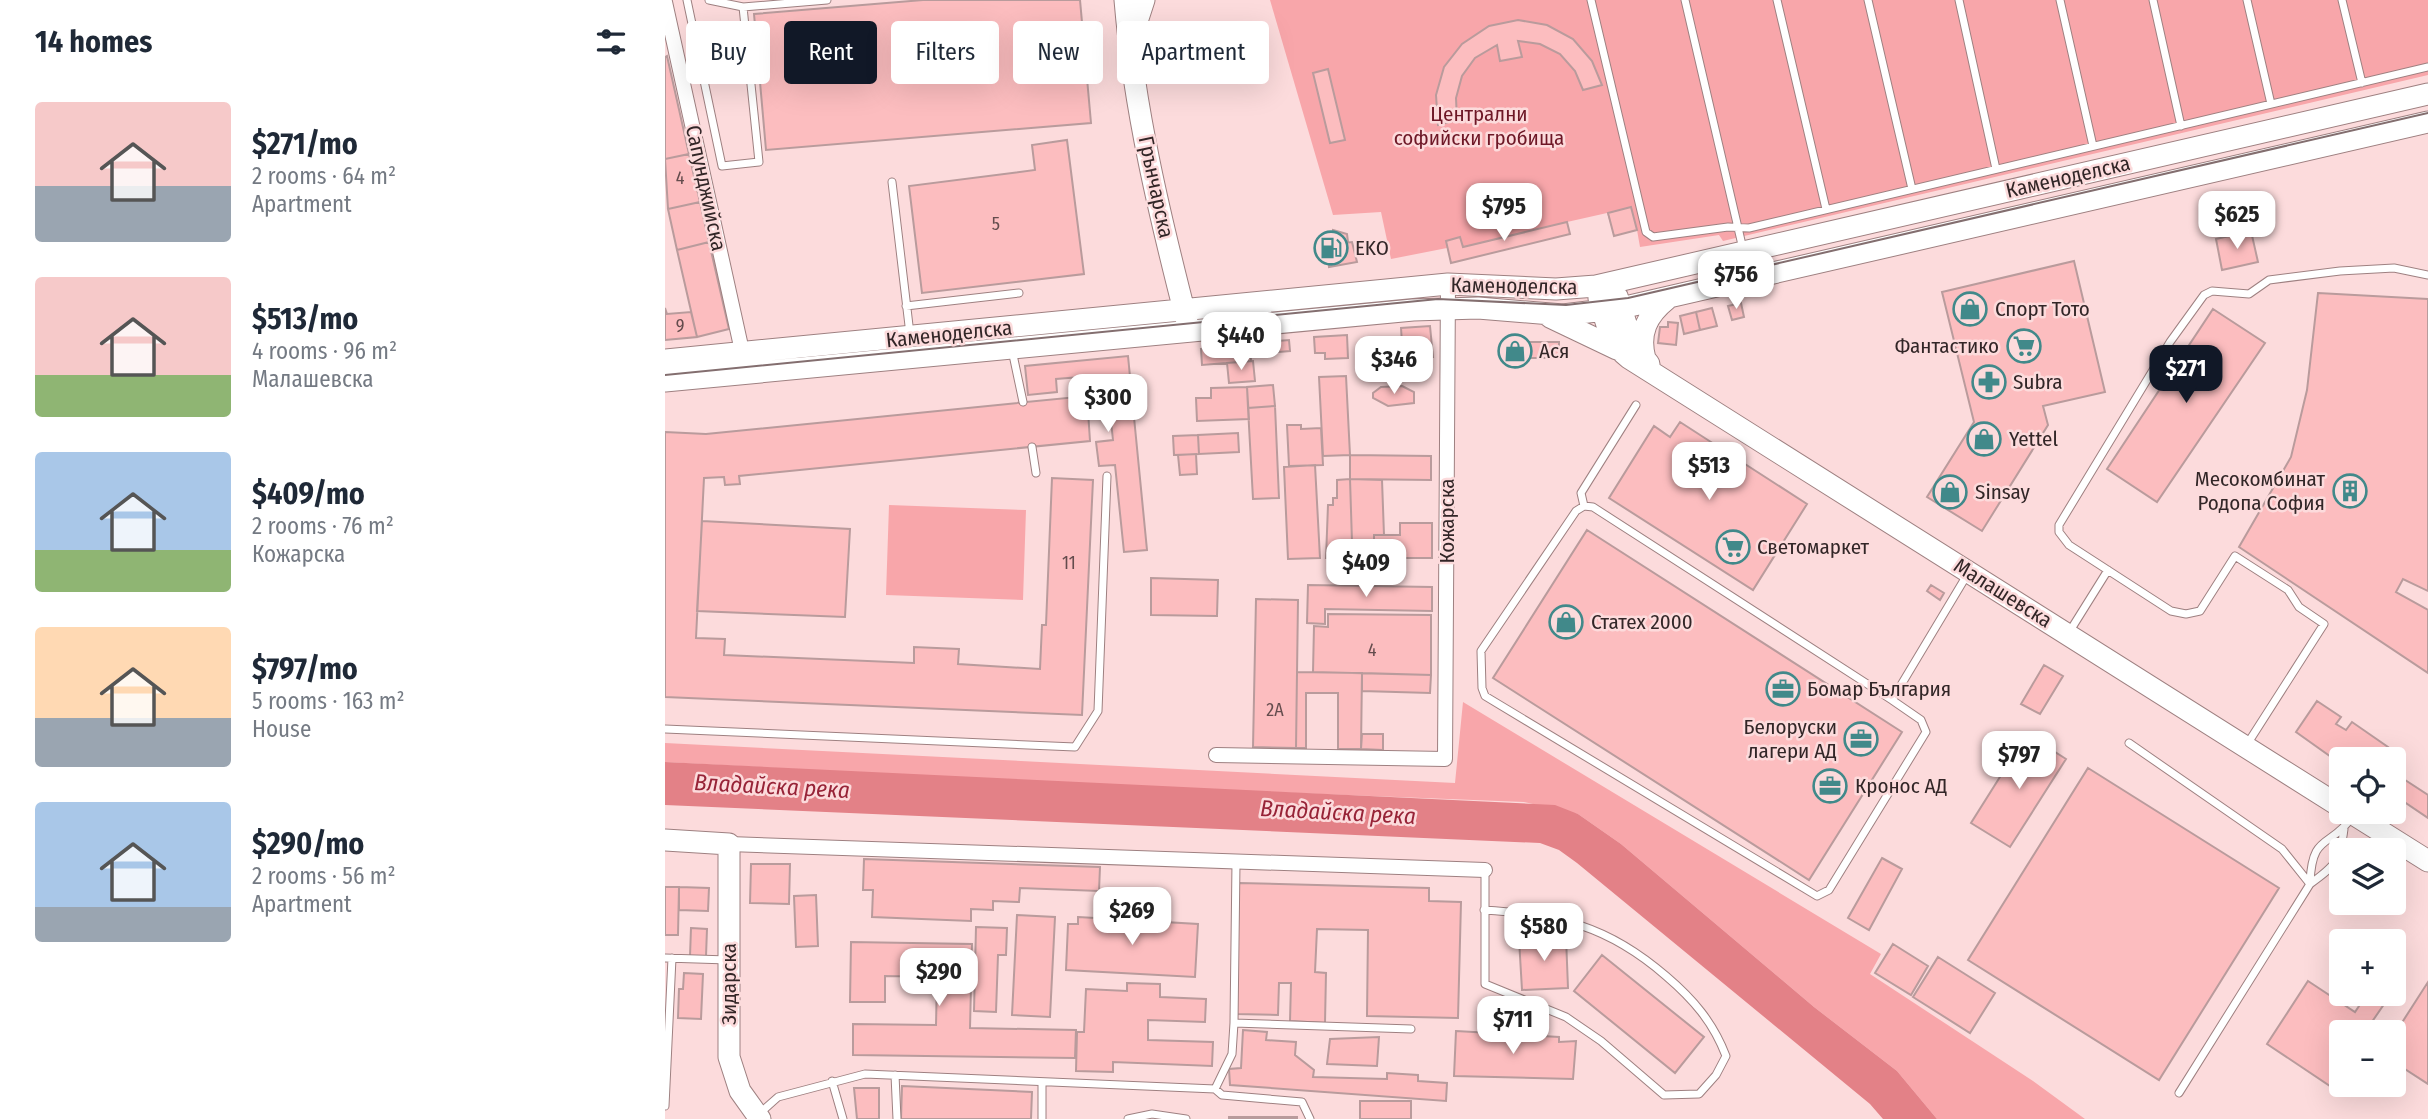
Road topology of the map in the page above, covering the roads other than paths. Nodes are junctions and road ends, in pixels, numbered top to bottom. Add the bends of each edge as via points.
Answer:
1 (687, 0) edge
2 (709, 0) edge
3 (827, 0) edge
4 (1125, 0) edge
5 (1144, 0) edge
6 (1591, 0) edge
7 (1685, 0) edge
8 (1776, 0) edge
9 (1868, 0) edge
10 (1959, 0) edge
11 (2060, 0) edge
12 (2153, 0) edge
13 (2247, 0) edge
14 (2342, 0) edge
15 (665, 2) edge
16 (743, 7) junction
17 (1128, 21) edge
18 (1138, 21) edge
19 (2428, 68) edge
20 (2362, 83) junction
21 (1137, 84) edge
22 (2428, 94) edge
23 (2271, 104) junction
24 (2428, 122) edge
25 (2181, 125) junction
26 (2093, 146) junction
27 (1996, 169) junction
28 (892, 182) dead end
29 (1912, 189) junction
30 (1826, 209) junction
31 (1738, 227) junction
32 (1744, 253) junction
33 (2428, 275) edge
34 (1750, 279) junction
35 (1448, 284) junction
36 (1605, 284) junction
37 (1019, 293) dead end
38 (1668, 298) junction
39 (907, 306) junction
40 (1448, 308) junction
41 (1612, 310) junction
42 (1542, 314) junction
43 (1187, 321) junction
44 (910, 337) junction
45 (1012, 349) junction
46 (1617, 349) junction
47 (742, 354) junction
48 (913, 359) junction
49 (665, 360) edge
50 (1646, 361) junction
51 (747, 375) junction
52 (1665, 380) junction
53 (665, 381) edge
54 (1023, 402) dead end
55 (1636, 405) dead end
56 (1031, 447) dead end
57 (1036, 473) dead end
58 (1107, 476) dead end
59 (1584, 506) junction
60 (2108, 570) junction
61 (1969, 572) junction
62 (2068, 634) junction
63 (1892, 700) junction
64 (665, 729) edge
65 (2129, 743) dead end
66 (2246, 746) junction
67 (1216, 755) dead end
68 (2329, 804) edge
69 (2339, 824) edge
70 (2346, 824) edge
71 (2361, 824) edge
72 (665, 840) edge
73 (729, 844) junction
74 (2428, 861) edge
75 (1236, 863) junction
76 (1485, 870) joint
77 (2310, 884) junction
78 (1484, 911) junction
79 (669, 958) edge
80 (729, 960) junction
81 (1234, 1023) junction
82 (1411, 1030) dead end
83 (895, 1076) junction
84 (832, 1081) junction
85 (1042, 1082) junction
86 (1215, 1089) junction
87 (2179, 1093) dead end
88 (665, 1106) edge
89 (758, 1118) edge
90 (843, 1119) edge
91 (897, 1119) edge
92 (1042, 1119) edge
93 (1128, 1119) edge
94 (1186, 1119) edge
95 (1310, 1119) edge

1 - 16 lane via 722,166 759,162
2 - 16 lane
3 - 16 lane
4 - 17 street, Грънчарска
5 - 18 street
6 - 31 lane via 1646,232 1654,237
7 - 31 lane
8 - 30 lane
9 - 29 lane
10 - 27 lane
11 - 26 lane
12 - 25 lane
13 - 23 lane
14 - 20 lane
15 - 47 street, Сапунджийска
19 - 20 lane
20 - 23 lane
21 - 43 street, Грънчарска via 1150,167
22 - 32 street, Каменоделска
23 - 25 lane
24 - 34 street, Каменоделска
25 - 26 lane
26 - 27 lane
27 - 29 lane
28 - 39 lane
29 - 30 lane
30 - 31 lane
31 - 32 lane
32 - 34 lane
32 - 36 street, Каменоделска
33 - 60 lane via 2394,268 2340,271 2269,280 2249,294 2212,291 2198,300 2059,525 2062,539
34 - 38 street, Каменоделска
35 - 36 street, Каменоделска via 1556,289
35 - 40 street, Кожарска
35 - 43 street, Каменоделска
36 - 41 street, Малашевска
37 - 39 lane
38 - 41 street, Каменоделска
38 - 50 street via 1644,326
39 - 44 lane
40 - 42 street, Каменоделска
40 - 43 street, Каменоделска
40 - 67 street, Кожарска via 1445,759
41 - 42 street, Каменоделска
41 - 46 street, Малашевска
41 - 50 street, Малашевска
42 - 46 street
43 - 44 street, Каменоделска
43 - 45 street, Каменоделска
44 - 47 street, Каменоделска
44 - 48 lane
45 - 48 street, Каменоделска
45 - 54 lane
46 - 52 street, Малашевска
47 - 49 street, Каменоделска
47 - 51 street, Сапунджийска
48 - 51 street, Каменоделска
50 - 52 street, Малашевска
51 - 53 street, Каменоделска
52 - 61 street, Малашевска
55 - 59 lane via 1581,493
56 - 57 lane
58 - 64 lane via 1098,711 1075,747
59 - 63 lane via 1593,507
59 - 63 lane via 1576,510 1481,651 1482,688 1488,697 1817,896 1829,890 1926,732 1921,720
60 - 62 lane
60 - 66 lane via 2171,611 2186,614 2200,611 2235,556 2288,590 2299,607 2324,624
61 - 62 street, Малашевска
61 - 63 lane
62 - 66 street, Малашевска
65 - 77 lane via 2282,849
66 - 68 street, Малашевска
69 - 77 lane via 2311,857
70 - 77 lane via 2341,855
71 - 74 street, Малашевска
72 - 73 street
73 - 75 street
73 - 80 street, Зидарска
75 - 76 street
75 - 81 lane
76 - 78 lane
77 - 87 lane
78 - 78 lane via 1485,984 1566,1017 1664,1095 1699,1094 1716,1075 1726,1056 1716,1032 1691,997 1643,956 1614,937 1572,922
79 - 80 lane
79 - 88 lane
80 - 89 street, Зидарска via 729,1056 740,1091
81 - 82 lane
81 - 86 lane via 1232,1054
83 - 84 lane via 865,1074
83 - 85 lane
83 - 91 lane
84 - 89 lane via 778,1097
84 - 90 lane
85 - 86 lane
85 - 92 lane
86 - 95 lane via 1222,1095 1302,1102
93 - 94 lane via 1152,1114

